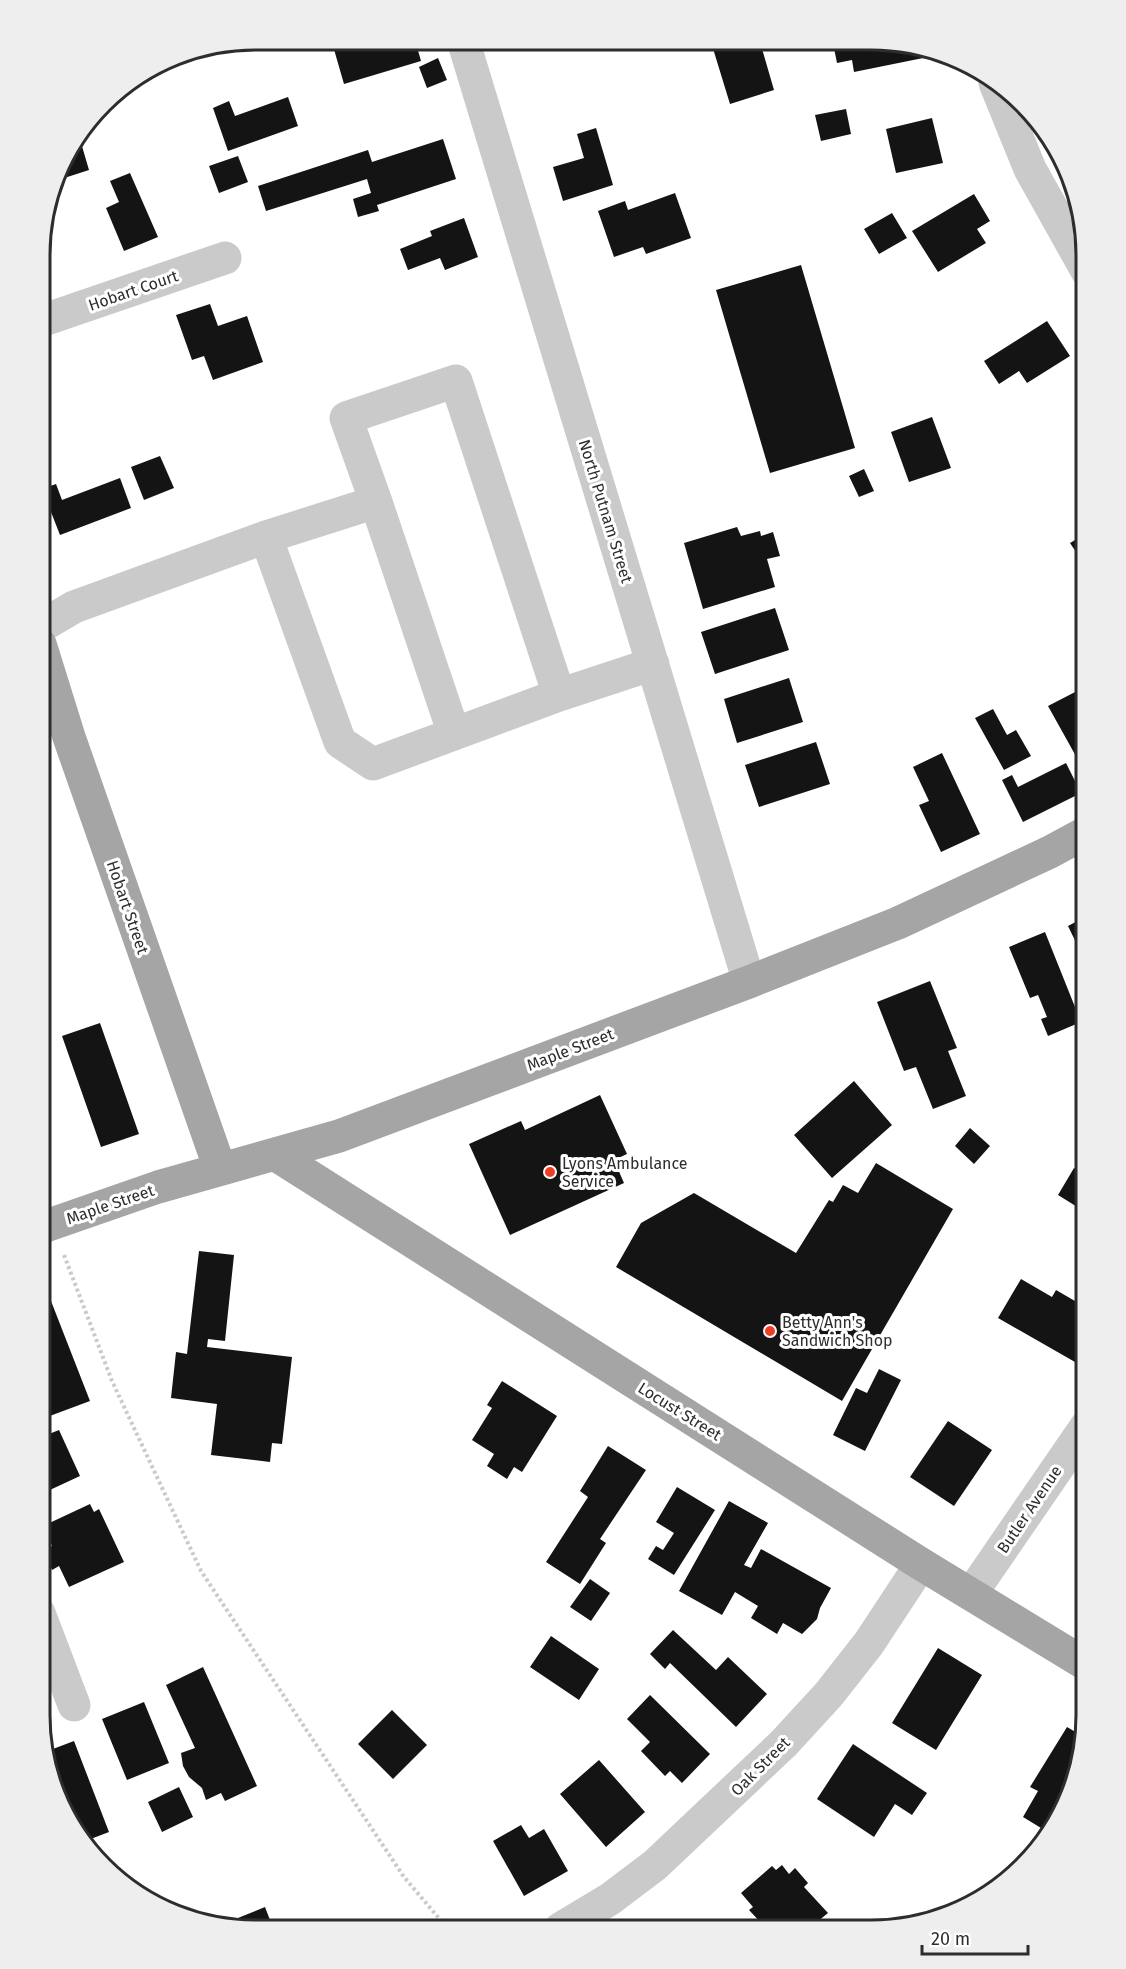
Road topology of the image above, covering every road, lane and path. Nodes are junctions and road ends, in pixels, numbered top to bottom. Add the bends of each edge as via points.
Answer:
1 (466, 50) edge
2 (1000, 95) edge
3 (1076, 251) edge
4 (225, 258) dead end
5 (50, 318) edge
6 (376, 502) junction
7 (266, 537) junction
8 (50, 621) edge
9 (653, 664) junction
10 (50, 676) edge
11 (559, 695) junction
12 (454, 734) junction
13 (1076, 838) edge
14 (749, 982) junction
15 (276, 1155) junction
16 (220, 1169) junction
17 (50, 1224) edge
18 (66, 1263) dead end
19 (1076, 1441) edge
20 (921, 1564) junction
21 (971, 1594) junction
22 (50, 1642) edge
23 (1076, 1658) edge
24 (74, 1705) dead end
25 (440, 1920) edge
26 (575, 1920) edge

1 - 9 street, North Putnam Street
2 - 3 street via 1030,169
4 - 5 street, Hobart Court
6 - 7 street
6 - 11 street via 346,418 456,381
6 - 12 street
7 - 8 street via 74,607
7 - 12 street via 340,742 373,764
9 - 11 street
9 - 14 street, North Putnam Street
10 - 16 main road, Hobart Street
11 - 12 street
13 - 14 main road, Maple Street via 898,923
14 - 15 main road, Maple Street via 339,1136
15 - 16 main road, Maple Street
15 - 20 main road, Locust Street
16 - 17 main road, Maple Street
18 - 25 path via 112,1382 201,1571 404,1877
19 - 21 street, Butler Avenue
20 - 21 main road, Locust Street
20 - 26 street, Oak Street via 869,1643 784,1743 655,1865
21 - 23 main road, Locust Street
22 - 24 street

